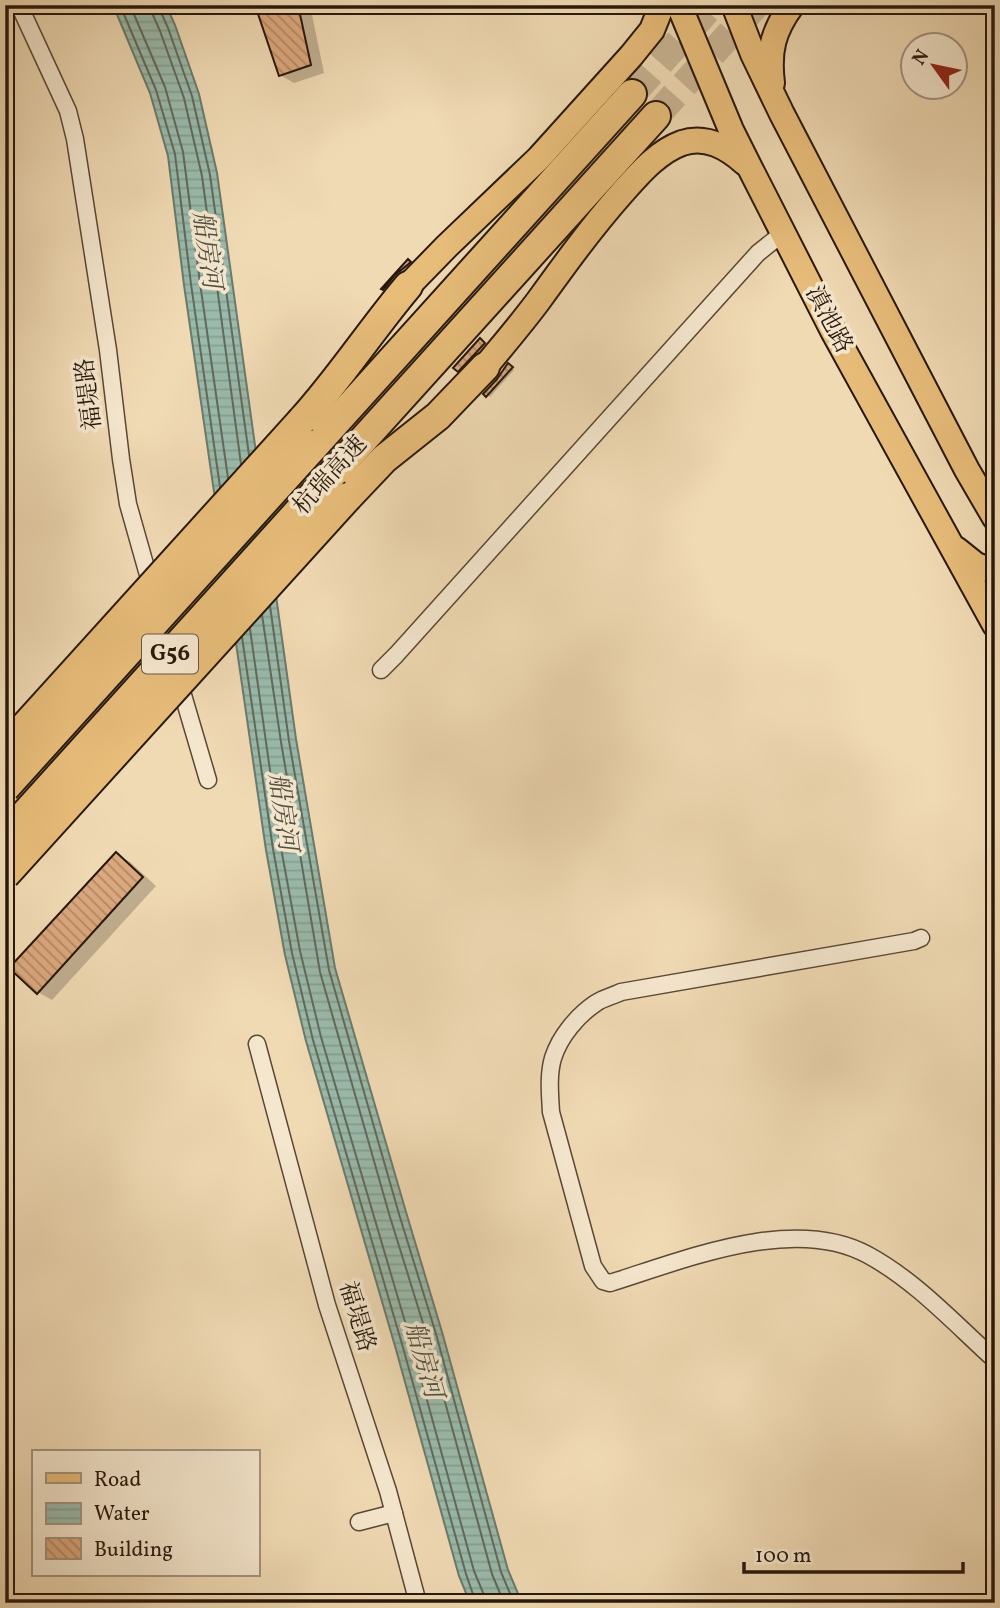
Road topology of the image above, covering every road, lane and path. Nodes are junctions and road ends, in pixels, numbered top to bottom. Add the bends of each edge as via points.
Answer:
1 (19, 5) edge
2 (662, 5) edge
3 (679, 5) edge
4 (734, 5) edge
5 (792, 5) edge
6 (632, 94) tunnel mouth
7 (782, 114) junction
8 (656, 116) tunnel mouth
9 (750, 168) junction
10 (783, 233) junction
11 (408, 286) joint
12 (485, 367) joint
13 (309, 432) junction
14 (341, 485) junction
15 (995, 518) edge
16 (948, 541) junction
17 (995, 572) edge
18 (995, 625) edge
19 (381, 670) dead end
20 (5, 748) edge
21 (208, 780) dead end
22 (5, 788) edge
23 (5, 836) edge
24 (5, 876) edge
25 (921, 938) dead end
26 (257, 1044) dead end
27 (995, 1360) edge
28 (394, 1513) junction
29 (359, 1522) dead end
30 (418, 1603) edge

1 - 21 street, 福堤路 via 68,111 75,139 128,504
2 - 11 main road via 652,30 539,158
3 - 9 main road, 滇池路
4 - 7 main road
5 - 7 main road via 771,48 772,82
6 - 13 highway, 杭瑞高速 / G56
7 - 15 main road
8 - 14 highway, 杭瑞高速 / G56
9 - 10 main road, 滇池路
9 - 12 main road via 729,150 705,141 679,144 661,154 603,215
10 - 16 main road, 滇池路
10 - 19 street via 758,253
11 - 13 highway via 337,380
12 - 14 highway via 438,416 384,459
13 - 20 highway, bridge
13 - 22 highway, 杭瑞高速 / G56, bridge
14 - 23 highway, 杭瑞高速 / G56, bridge
14 - 24 highway, bridge
16 - 17 main road via 976,565
16 - 18 main road, 滇池路
25 - 27 street via 621,992 597,1002 562,1038 553,1058 551,1112 593,1266 603,1281 610,1283 722,1249 769,1240 835,1242 867,1254 907,1279
26 - 28 street, 福堤路 via 327,1305
28 - 29 street
28 - 30 street, 福堤路

